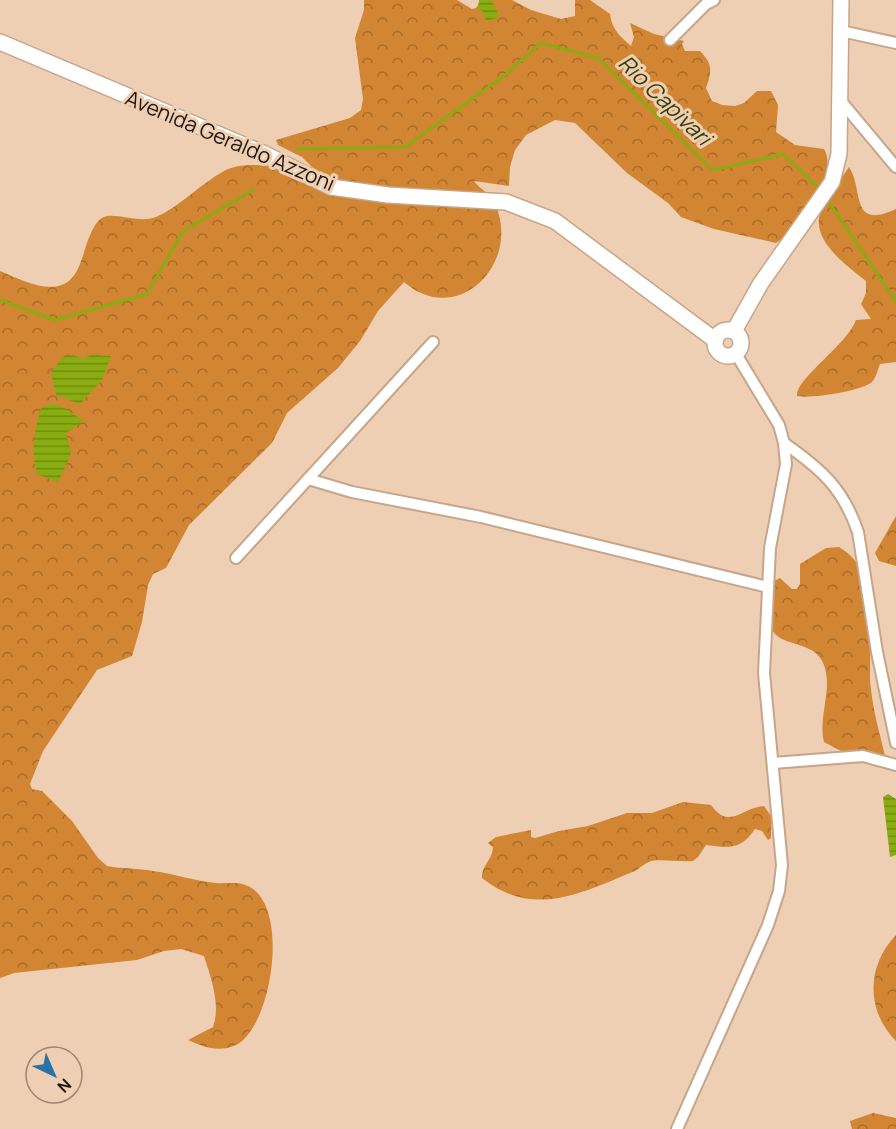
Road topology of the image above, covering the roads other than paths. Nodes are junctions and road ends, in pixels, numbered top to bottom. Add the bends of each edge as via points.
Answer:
1 (714, 0) edge
2 (841, 0) edge
3 (841, 31) junction
4 (670, 40) dead end
5 (0, 42) edge
6 (896, 44) edge
7 (840, 100) junction
8 (896, 167) edge
9 (734, 331) junction
10 (715, 340) junction
11 (433, 342) dead end
12 (736, 354) junction
13 (784, 443) junction
14 (308, 479) junction
15 (236, 558) dead end
16 (768, 587) junction
17 (896, 743) edge
18 (772, 764) junction
19 (896, 765) edge
20 (677, 1129) edge

1 - 4 street
2 - 3 street
3 - 6 street
3 - 7 street
5 - 10 street, Avenida Geraldo Azzoni via 265,154 331,187 388,195 506,202 531,210 564,227
7 - 8 street
7 - 9 street via 839,154 832,182
9 - 10 street via 725,330
9 - 12 street via 742,341
10 - 12 street via 716,349 723,355
11 - 14 street
12 - 13 street via 779,425
13 - 16 street via 786,464 770,548
13 - 17 street via 836,486 852,515
14 - 15 street
14 - 16 street
16 - 18 street via 764,673
18 - 19 street via 863,756
18 - 20 street via 782,848 779,891 768,925

